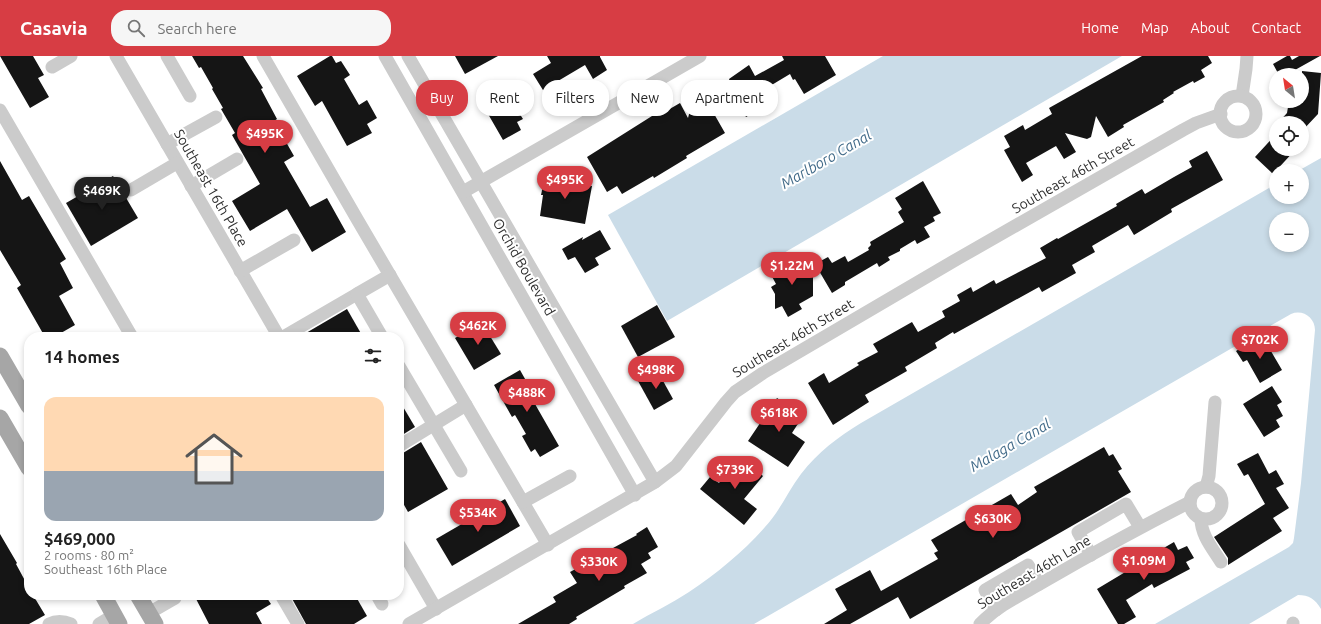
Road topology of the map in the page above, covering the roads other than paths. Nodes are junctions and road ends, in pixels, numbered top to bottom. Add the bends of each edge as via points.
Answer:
1 (71, 56) edge
2 (116, 56) edge
3 (167, 56) edge
4 (263, 56) edge
5 (385, 56) edge
6 (408, 56) edge
7 (700, 56) edge
8 (1247, 56) edge
9 (52, 67) dead end
10 (190, 96) dead end
11 (1242, 96) junction
12 (0, 110) edge
13 (1221, 114) junction
14 (216, 117) dead end
15 (167, 144) junction
16 (237, 159) dead end
17 (177, 162) junction
18 (481, 183) junction
19 (191, 186) junction
20 (131, 190) dead end
21 (463, 192) junction
22 (294, 240) dead end
23 (240, 271) junction
24 (390, 275) junction
25 (357, 294) junction
26 (129, 332) edge
27 (275, 332) edge
28 (292, 332) edge
29 (379, 332) edge
30 (0, 356) edge
31 (404, 374) edge
32 (24, 397) edge
33 (1215, 402) dead end
34 (466, 405) junction
35 (0, 418) edge
36 (434, 425) junction
37 (404, 443) edge
38 (24, 459) edge
39 (461, 471) dead end
40 (570, 476) dead end
41 (655, 482) junction
42 (1206, 487) junction
43 (635, 495) junction
44 (523, 502) junction
45 (1190, 502) junction
46 (1202, 519) junction
47 (1140, 527) junction
48 (548, 545) junction
49 (1091, 555) junction
50 (404, 557) edge
51 (1221, 562) dead end
52 (1039, 584) junction
53 (106, 600) edge
54 (141, 600) edge
55 (173, 600) edge
56 (284, 600) edge
57 (436, 609) junction
58 (996, 610) junction
59 (117, 619) edge
60 (152, 619) edge
61 (49, 624) edge
62 (71, 624) edge
63 (99, 624) edge
64 (298, 624) edge
65 (409, 624) edge
66 (980, 624) edge

1 - 9 street
2 - 15 street, Southeast 16th Place
3 - 10 street
4 - 24 street
5 - 21 street, Orchid Boulevard
6 - 18 street, Orchid Boulevard
7 - 18 street
8 - 11 street
11 - 13 street via 1227,100
11 - 13 street via 1255,108 1255,120 1252,125 1242,131 1235,131 1225,125
12 - 26 street
13 - 41 street, Southeast 46th Street via 1183,130 752,380 726,402 676,466
14 - 15 street
15 - 17 street, Southeast 16th Place
16 - 19 street
17 - 19 street, Southeast 16th Place
17 - 20 street
18 - 21 street
18 - 41 street, Orchid Boulevard
19 - 23 street, Southeast 16th Place
21 - 43 street, Orchid Boulevard
22 - 23 street
23 - 27 street, Southeast 16th Place
24 - 25 street
24 - 34 street
25 - 28 street
25 - 29 street
30 - 32 main road
31 - 36 street
33 - 42 street
34 - 36 street
34 - 44 street
35 - 38 main road
36 - 37 street
36 - 39 street
40 - 44 street
41 - 43 street, Southeast 46th Street
42 - 45 street, Southeast 46th Lane via 1193,493
42 - 46 street via 1217,492 1222,502 1218,513 1208,519
43 - 48 street, Southeast 46th Street
44 - 48 street
45 - 46 street via 1193,512
45 - 47 street, Southeast 46th Lane
46 - 51 street via 1204,534
47 - 49 street, Southeast 46th Lane
47 - 49 street via 1126,504 1078,532
48 - 57 street, Southeast 46th Street
49 - 52 street, Southeast 46th Lane
50 - 57 street
52 - 58 street, Southeast 46th Lane
52 - 58 street via 1028,565 985,590
53 - 59 main road
54 - 60 main road
55 - 60 street
56 - 64 street
57 - 65 street, Southeast 46th Street
58 - 66 street, Southeast 46th Lane
59 - 63 street
61 - 62 street via 54,621

